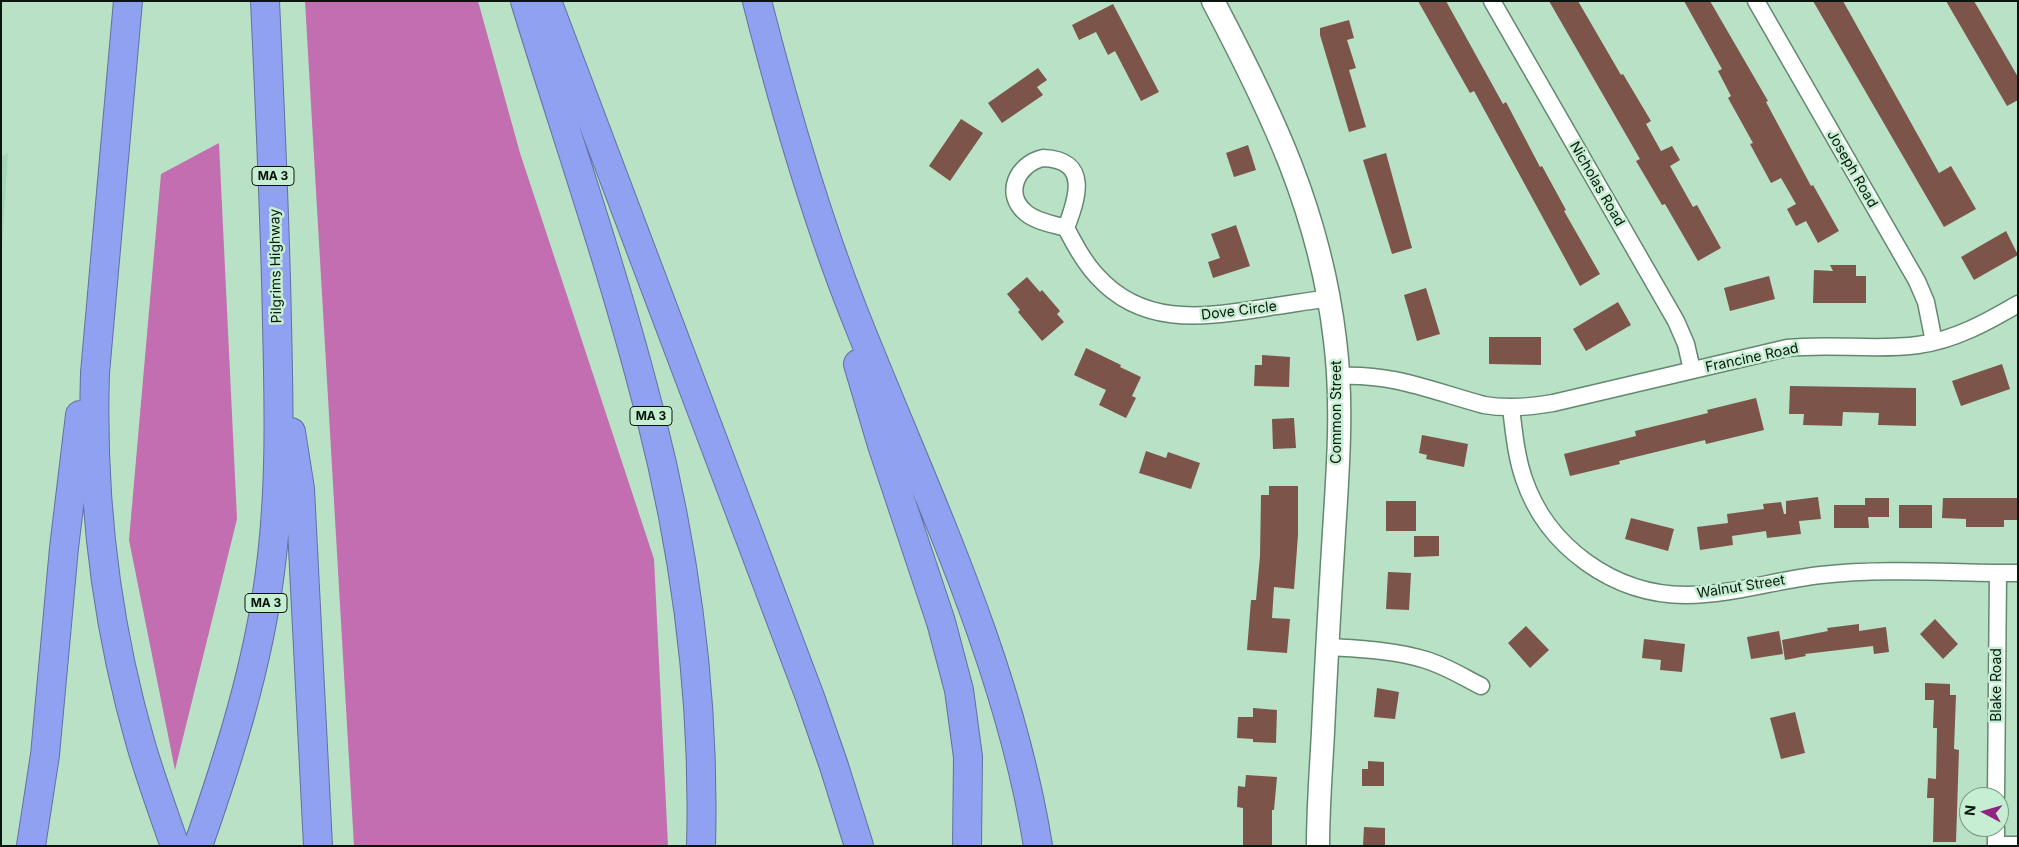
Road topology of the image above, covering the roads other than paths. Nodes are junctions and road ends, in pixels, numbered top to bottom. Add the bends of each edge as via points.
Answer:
1 (126, 1) edge
2 (265, 1) edge
3 (524, 1) edge
4 (547, 1) edge
5 (757, 1) edge
6 (1213, 1) edge
7 (1492, 1) edge
8 (1756, 1) edge
9 (818, 216) junction
10 (108, 228) junction
11 (1066, 228) junction
12 (1329, 298) junction
13 (2018, 304) edge
14 (1934, 342) junction
15 (278, 352) junction
16 (1692, 370) junction
17 (1338, 376) junction
18 (1511, 408) junction
19 (1998, 573) junction
20 (2018, 573) edge
21 (1327, 646) junction
22 (1481, 686) dead end
23 (1996, 787) edge
24 (1996, 845) edge
25 (2018, 845) edge
26 (31, 846) edge
27 (175, 846) edge
28 (198, 846) edge
29 (318, 846) edge
30 (700, 846) edge
31 (858, 846) edge
32 (967, 846) edge
33 (1038, 846) edge
34 (1318, 846) edge

1 - 10 highway
2 - 15 highway, Pilgrims Highway / MA 3
3 - 30 highway, MA 3 via 632,344 667,489 695,670 701,783
4 - 31 highway via 810,697
5 - 9 highway
6 - 12 street, Common Street via 1269,112 1299,183
7 - 16 street, Nicholas Road via 1676,321
8 - 14 street, Joseph Road via 1917,281 1928,308
9 - 32 highway via 879,436 936,606 959,690 968,757
9 - 33 highway via 853,312 984,637 1017,745
10 - 26 highway via 70,496 45,755
10 - 27 highway via 97,337 94,411 103,569 122,673 154,788
11 - 11 street via 1028,215 1017,202 1017,177 1035,160 1052,158 1060,161 1076,177 1077,198
11 - 12 street, Dove Circle via 1098,278 1131,302 1158,312 1214,316
12 - 17 street, Common Street
13 - 14 street, Francine Road via 1974,328
14 - 16 street, Francine Road via 1906,346 1801,347
15 - 28 highway, MA 3 via 277,498 265,609 238,721
15 - 29 highway via 300,489
16 - 18 street, Francine Road via 1553,403
17 - 18 street via 1389,378 1484,405
17 - 21 street, Common Street via 1338,446
18 - 19 street, Walnut Street via 1524,478 1541,514 1566,545 1588,564 1635,588 1697,595 1836,574
19 - 20 street, Walnut Street
19 - 23 street, Blake Road
21 - 22 street via 1426,660
21 - 34 street, Common Street
24 - 25 street

